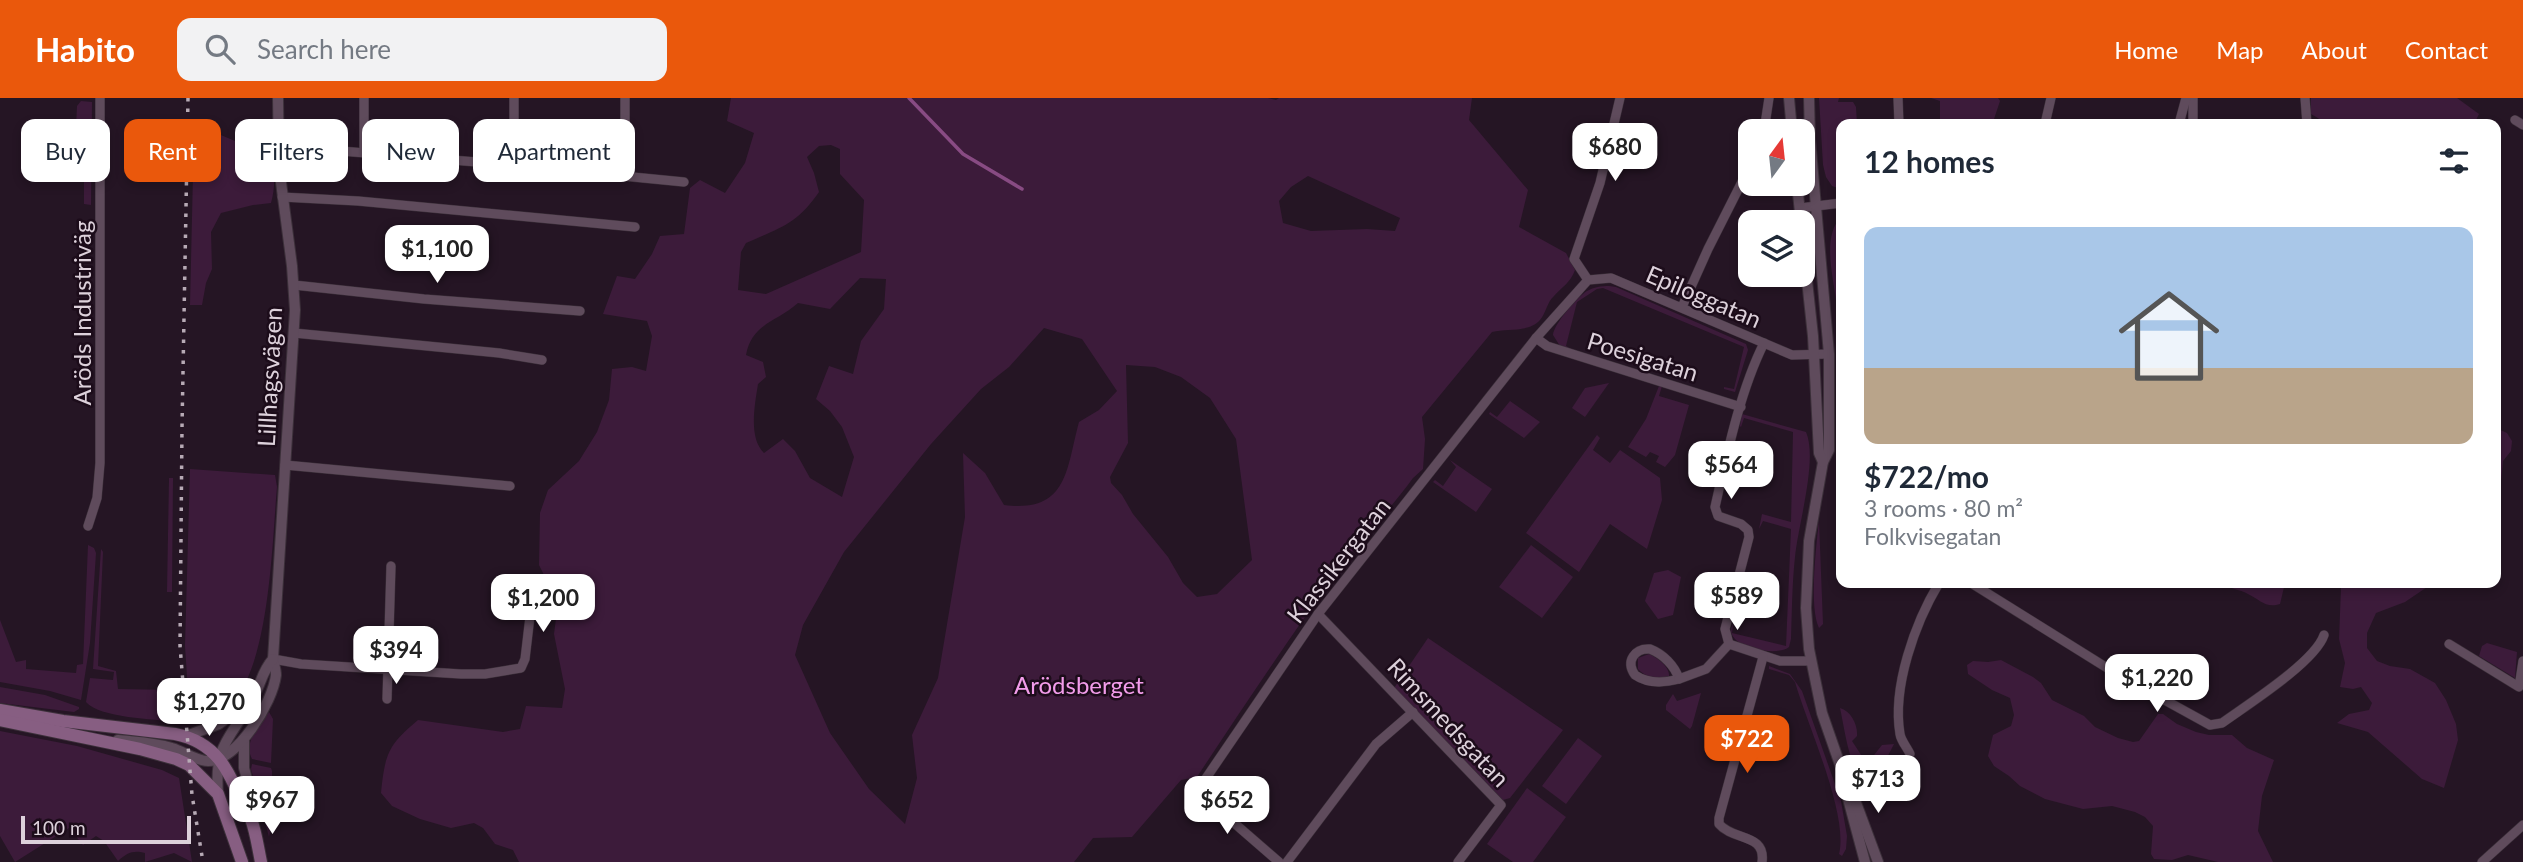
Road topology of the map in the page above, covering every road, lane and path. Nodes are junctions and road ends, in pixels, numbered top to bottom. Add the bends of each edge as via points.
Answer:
1 (100, 98) edge
2 (278, 98) edge
3 (364, 98) edge
4 (514, 98) edge
5 (625, 98) edge
6 (1620, 98) edge
7 (1769, 98) edge
8 (1789, 98) edge
9 (1809, 98) edge
10 (1898, 98) edge
11 (2051, 98) edge
12 (2186, 98) edge
13 (2193, 98) edge
14 (2305, 98) edge
15 (278, 119) edge
16 (364, 119) edge
17 (514, 119) edge
18 (625, 119) edge
19 (1766, 119) edge
20 (1791, 119) edge
21 (1899, 119) edge
22 (2046, 119) edge
23 (2180, 119) edge
24 (2193, 119) edge
25 (2307, 119) edge
26 (635, 176) edge
27 (281, 182) edge
28 (684, 182) dead end
29 (1738, 190) edge
30 (1798, 196) edge
31 (282, 197) junction
32 (1836, 204) edge
33 (1816, 206) junction
34 (1800, 208) joint
35 (635, 228) dead end
36 (1588, 280) junction
37 (294, 285) junction
38 (1807, 287) edge
39 (1682, 307) junction
40 (580, 311) dead end
41 (294, 333) junction
42 (1536, 338) junction
43 (1764, 343) junction
44 (1829, 354) junction
45 (1814, 356) junction
46 (542, 360) dead end
47 (1741, 407) junction
48 (1823, 462) junction
49 (285, 465) junction
50 (510, 486) dead end
51 (88, 526) dead end
52 (391, 566) dead end
53 (1936, 588) edge
54 (1979, 588) edge
55 (533, 591) dead end
56 (1318, 614) junction
57 (2324, 635) dead end
58 (1729, 644) junction
59 (2449, 644) dead end
60 (1763, 657) junction
61 (273, 659) junction
62 (1811, 661) junction
63 (2523, 661) edge
64 (387, 670) junction
65 (1679, 679) junction
66 (2521, 688) edge
67 (254, 697) junction
68 (387, 699) dead end
69 (0, 710) edge
70 (1413, 712) junction
71 (0, 720) edge
72 (77, 735) junction
73 (187, 736) junction
74 (244, 739) junction
75 (1910, 754) dead end
76 (219, 759) junction
77 (1845, 779) junction
78 (218, 794) junction
79 (251, 818) junction
80 (2523, 825) edge
81 (242, 862) edge
82 (261, 862) edge
83 (1279, 862) edge
84 (1287, 862) edge
85 (1458, 862) edge
86 (1762, 862) edge
87 (1865, 862) edge
88 (1878, 862) edge
89 (2483, 862) edge

1 - 51 street, Aröds Industriväg via 100,463 97,498
2 - 15 street, Lillhagsvägen
3 - 16 street
4 - 17 street
5 - 18 street
6 - 36 street via 1600,183 1574,259
7 - 19 street
8 - 20 street
9 - 33 street
10 - 21 street
11 - 22 street
12 - 23 street
13 - 24 street
14 - 25 street
26 - 28 street
27 - 31 street, Lillhagsvägen
29 - 39 street
30 - 34 street
31 - 35 street
31 - 37 street, Lillhagsvägen
32 - 33 street
33 - 34 street
33 - 44 street
36 - 39 street, Epiloggatan via 1611,278
36 - 42 street, Klassikergatan
37 - 40 street
37 - 41 street, Lillhagsvägen
38 - 45 street
39 - 43 street, Epiloggatan
41 - 46 street
41 - 49 street, Lillhagsvägen
42 - 47 street, Poesigatan via 1547,346
42 - 56 street, Klassikergatan
43 - 45 street, Epiloggatan via 1792,355
43 - 47 street
44 - 45 street, Epiloggatan
44 - 48 street via 1829,450
45 - 48 street
47 - 58 street via 1715,507 1718,516 1741,524 1749,537 1727,618
48 - 62 street via 1807,587
49 - 50 street
49 - 61 street, Lillhagsvägen
52 - 64 street
53 - 75 street via 1905,669 1900,733
54 - 57 street via 2112,671 2210,725 2222,723 2292,670 2317,649
55 - 64 street via 521,668 485,674
56 - 70 street, Rimsmedsgatan
56 - 83 street, Klassikergatan via 1200,789
58 - 60 street
58 - 65 street via 1706,670
59 - 66 street
60 - 62 street
60 - 86 street via 1719,818 1726,831 1757,843 1763,852
61 - 64 street
61 - 67 street, Lillhagsvägen via 264,669
61 - 74 street, Lillhagsvägen via 276,675 270,694
62 - 77 street via 1822,713
63 - 66 street
64 - 68 street
65 - 65 street via 1657,652 1639,650 1632,659 1632,670 1639,678 1657,682
67 - 73 street, Lillhagsvägen via 219,724
67 - 76 street, Lillhagsvägen via 223,743
69 - 73 main road
70 - 84 street via 1377,744
70 - 85 street, Rimsmedsgatan via 1501,805
71 - 72 main road
72 - 76 street via 140,740 203,760
72 - 78 main road, Lillhagsvägen via 158,753 189,765
73 - 76 main road
74 - 76 street, Lillhagsvägen
74 - 79 street via 244,768 254,804
76 - 78 street, Lillhagsvägen
76 - 79 main road via 235,781
77 - 87 street
77 - 88 street
78 - 81 main road, Lillhagsvägen
79 - 82 main road
80 - 89 street

